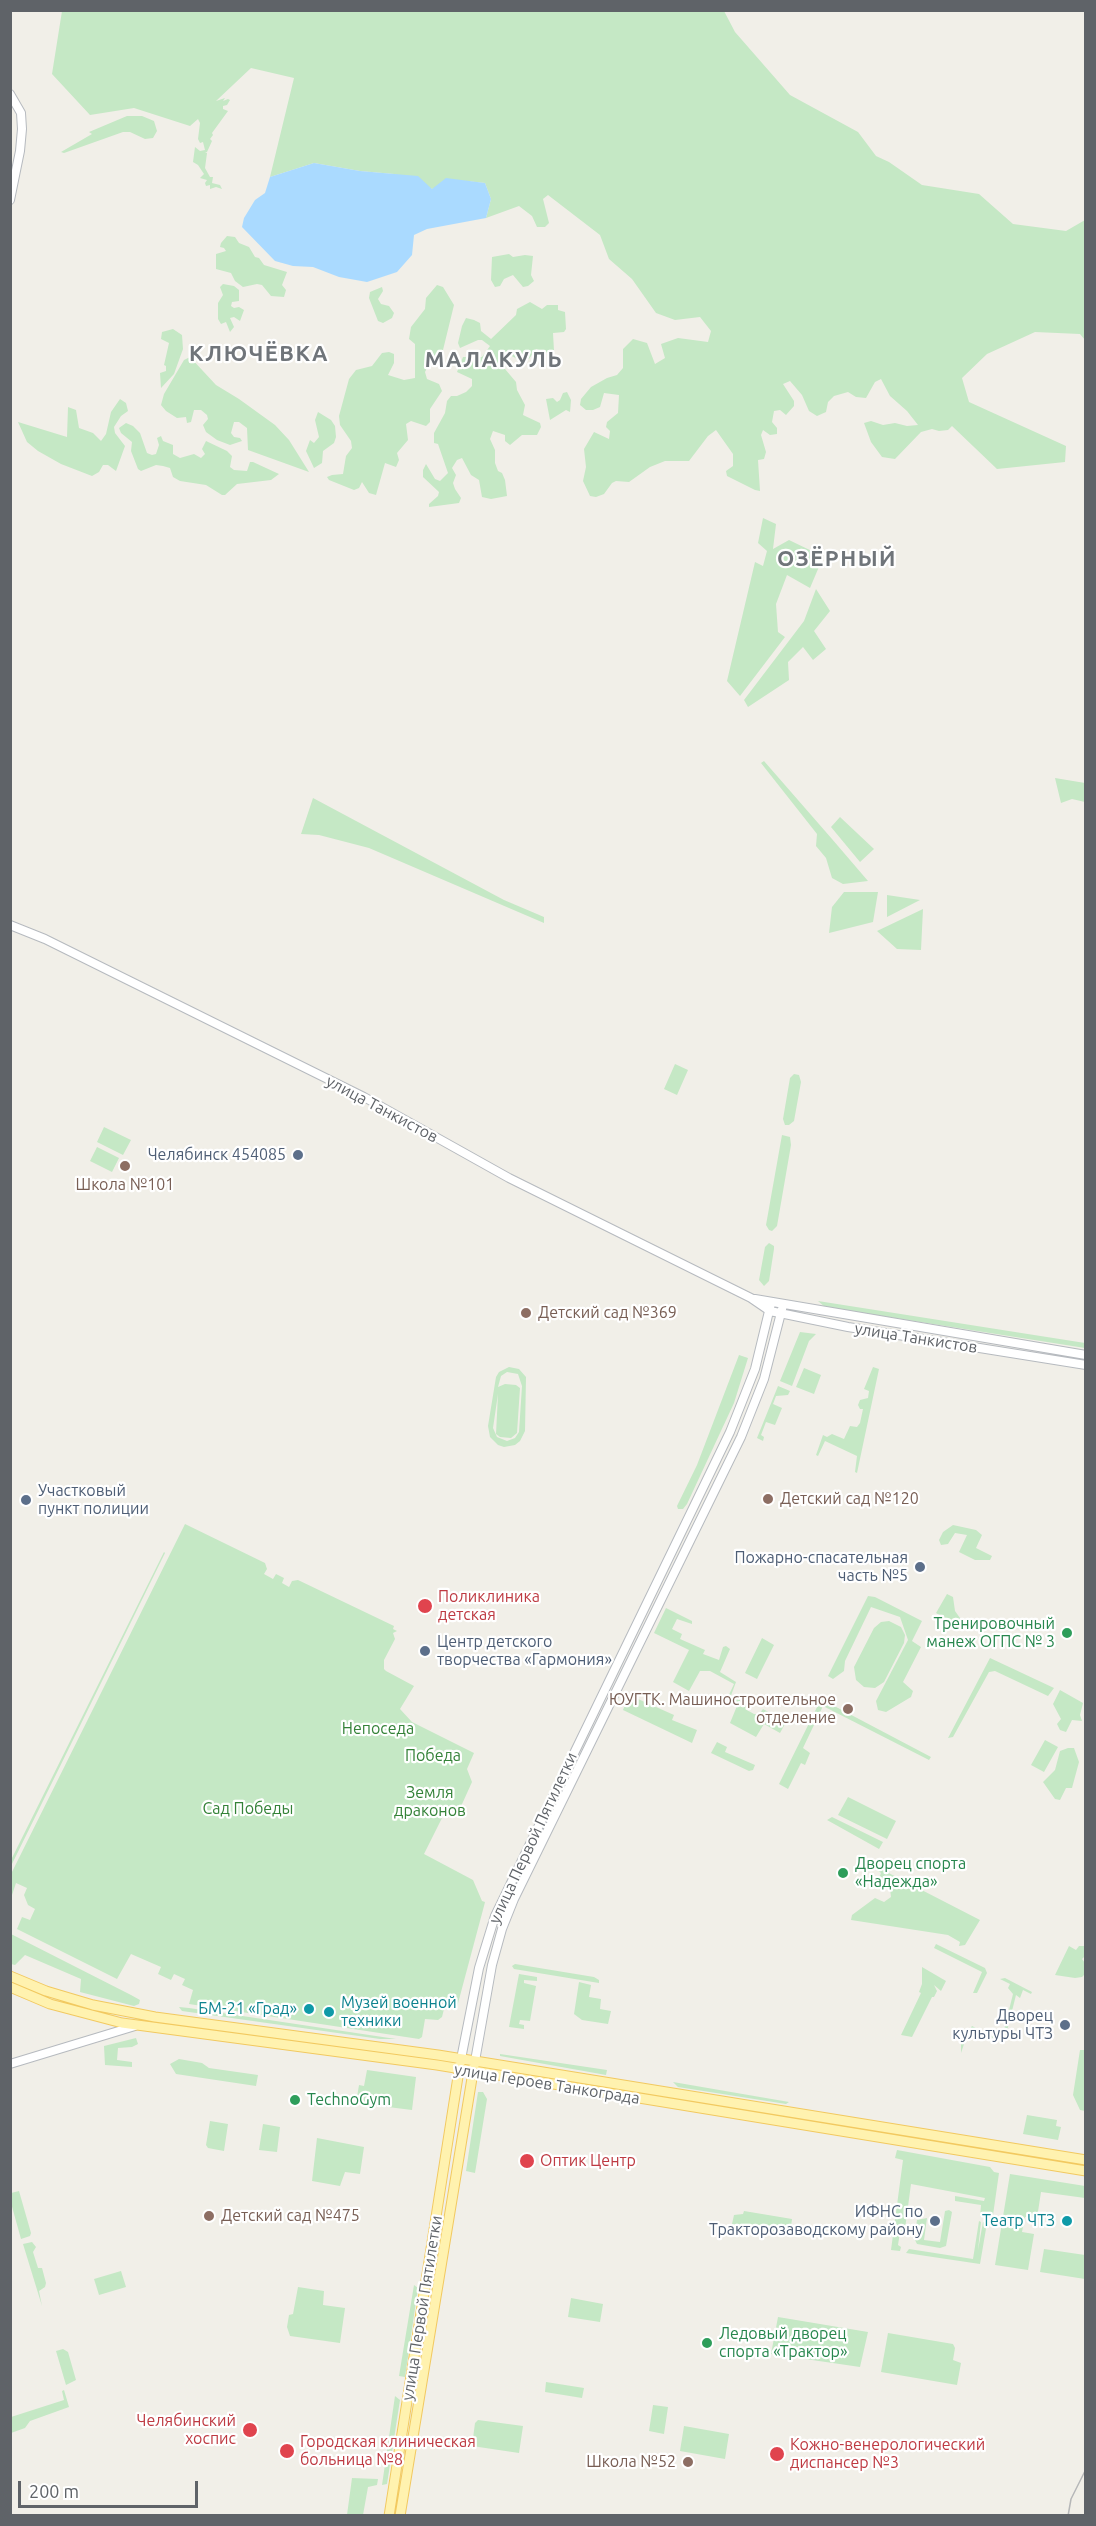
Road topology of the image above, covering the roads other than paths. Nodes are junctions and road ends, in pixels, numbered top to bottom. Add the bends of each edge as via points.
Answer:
1 (13, 97) edge
2 (10, 200) edge
3 (10, 925) edge
4 (783, 1305) junction
5 (771, 1307) junction
6 (781, 1314) junction
7 (1086, 1355) edge
8 (1086, 1365) edge
9 (593, 1712) junction
10 (603, 1717) junction
11 (10, 1976) edge
12 (10, 1987) edge
13 (144, 2015) junction
14 (136, 2025) junction
15 (461, 2059) junction
16 (475, 2061) junction
17 (10, 2064) edge
18 (459, 2070) junction
19 (473, 2072) junction
20 (667, 2092) junction
21 (665, 2103) junction
22 (1007, 2148) junction
23 (1005, 2158) junction
24 (1086, 2160) edge
25 (1086, 2171) edge
26 (441, 2187) junction
27 (454, 2189) junction
28 (389, 2516) edge
29 (400, 2516) edge

1 - 2 main road via 21,113 22,129
3 - 5 main road, улица Танкистов via 364,1097 509,1178
4 - 5 main road, улица Танкистов
4 - 6 main road, улица Первой Пятилетки
4 - 7 main road, улица Танкистов
5 - 6 main road, улица Танкистов
5 - 9 main road, улица Первой Пятилетки via 755,1369 730,1432
6 - 8 main road, улица Танкистов
6 - 10 main road, улица Первой Пятилетки via 764,1379 745,1427
9 - 10 main road
9 - 15 main road, улица Первой Пятилетки via 495,1916 479,1968
10 - 16 main road, улица Первой Пятилетки via 502,1929
11 - 13 main road, улица Героев Танкограда via 93,2005
12 - 14 main road via 70,2010
13 - 14 main road
13 - 15 main road, улица Героев Танкограда
14 - 17 main road, улица Героев Танкограда
14 - 18 main road, улица Героев Танкограда
15 - 16 main road, улица Героев Танкограда
15 - 18 main road, улица Первой Пятилетки
16 - 19 main road, улица Первой Пятилетки
16 - 20 main road, улица Героев Танкограда
18 - 19 main road, улица Героев Танкограда
18 - 26 main road, улица Первой Пятилетки
19 - 21 main road, улица Героев Танкограда
19 - 27 main road, улица Первой Пятилетки
20 - 21 main road
20 - 22 main road, улица Героев Танкограда
21 - 23 main road, улица Героев Танкограда
22 - 23 main road
22 - 24 main road, улица Героев Танкограда
23 - 25 main road, улица Героев Танкограда
26 - 27 main road
26 - 28 main road, улица Первой Пятилетки
27 - 29 main road, улица Первой Пятилетки

